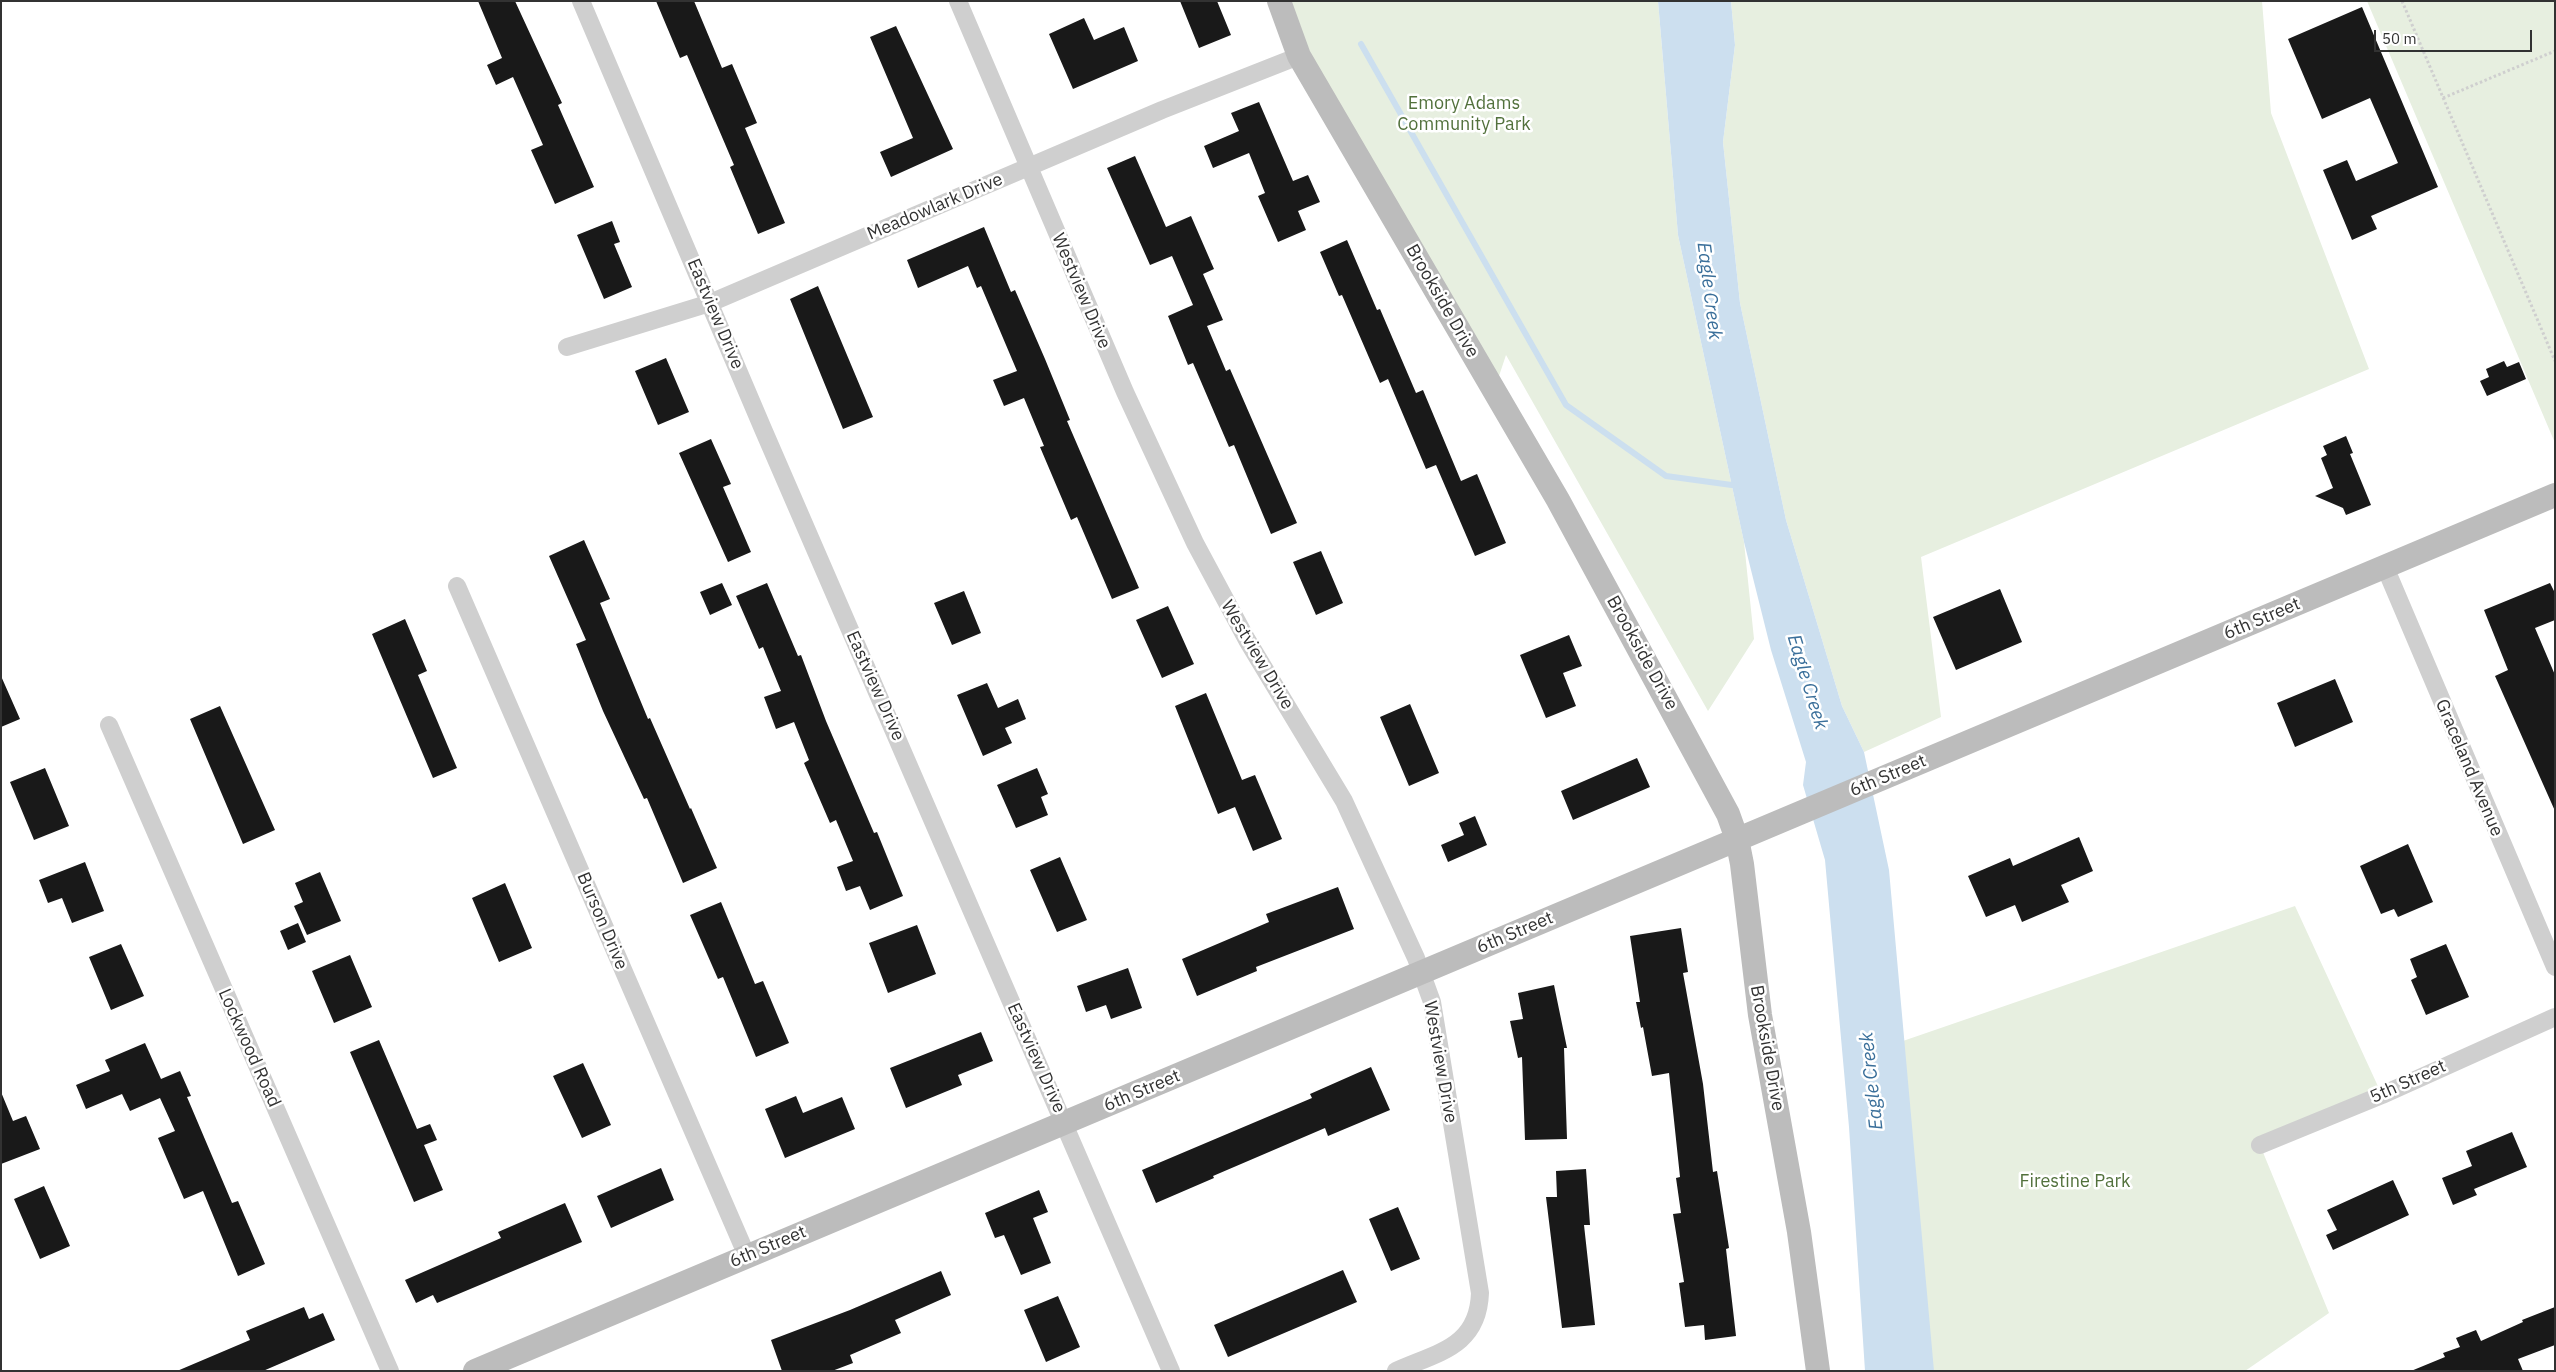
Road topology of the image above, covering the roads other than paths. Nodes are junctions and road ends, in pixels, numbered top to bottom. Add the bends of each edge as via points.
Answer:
1 (581, 1) edge
2 (958, 1) edge
3 (1280, 1) edge
4 (1299, 56) junction
5 (1028, 167) junction
6 (710, 303) junction
7 (567, 347) dead end
8 (2555, 495) edge
9 (2385, 567) junction
10 (457, 586) dead end
11 (109, 725) dead end
12 (1737, 839) junction
13 (2555, 968) edge
14 (1421, 972) junction
15 (2555, 1017) edge
16 (1065, 1123) junction
17 (2260, 1145) dead end
18 (747, 1256) junction
19 (509, 1364) edge
20 (390, 1371) edge
21 (475, 1371) edge
22 (1171, 1371) edge
23 (1396, 1371) edge
24 (1818, 1371) edge

1 - 6 street, Eastview Drive
2 - 5 street, Westview Drive
3 - 4 street, Brookside Drive
4 - 5 street, Meadowlark Drive
4 - 12 street, Brookside Drive via 1558,500 1724,807
5 - 6 street, Meadowlark Drive
5 - 14 street, Westview Drive via 1194,543 1247,640 1344,801
6 - 7 street, Meadowlark Drive
6 - 16 street, Eastview Drive
8 - 9 street, 6th Street
9 - 12 street, 6th Street
9 - 13 street, Graceland Avenue
10 - 18 street, Burson Drive
11 - 20 street, Lockwood Road
12 - 14 street, 6th Street
12 - 24 street, Brookside Drive via 1760,1015 1799,1232
14 - 16 street, 6th Street
14 - 23 street, Westview Drive via 1432,1002 1480,1307 1473,1327 1463,1338 1451,1347
15 - 17 street, 5th Street via 2382,1095
16 - 18 street, 6th Street
16 - 22 street, Eastview Drive
18 - 19 street, 6th Street
19 - 21 street, 6th Street

